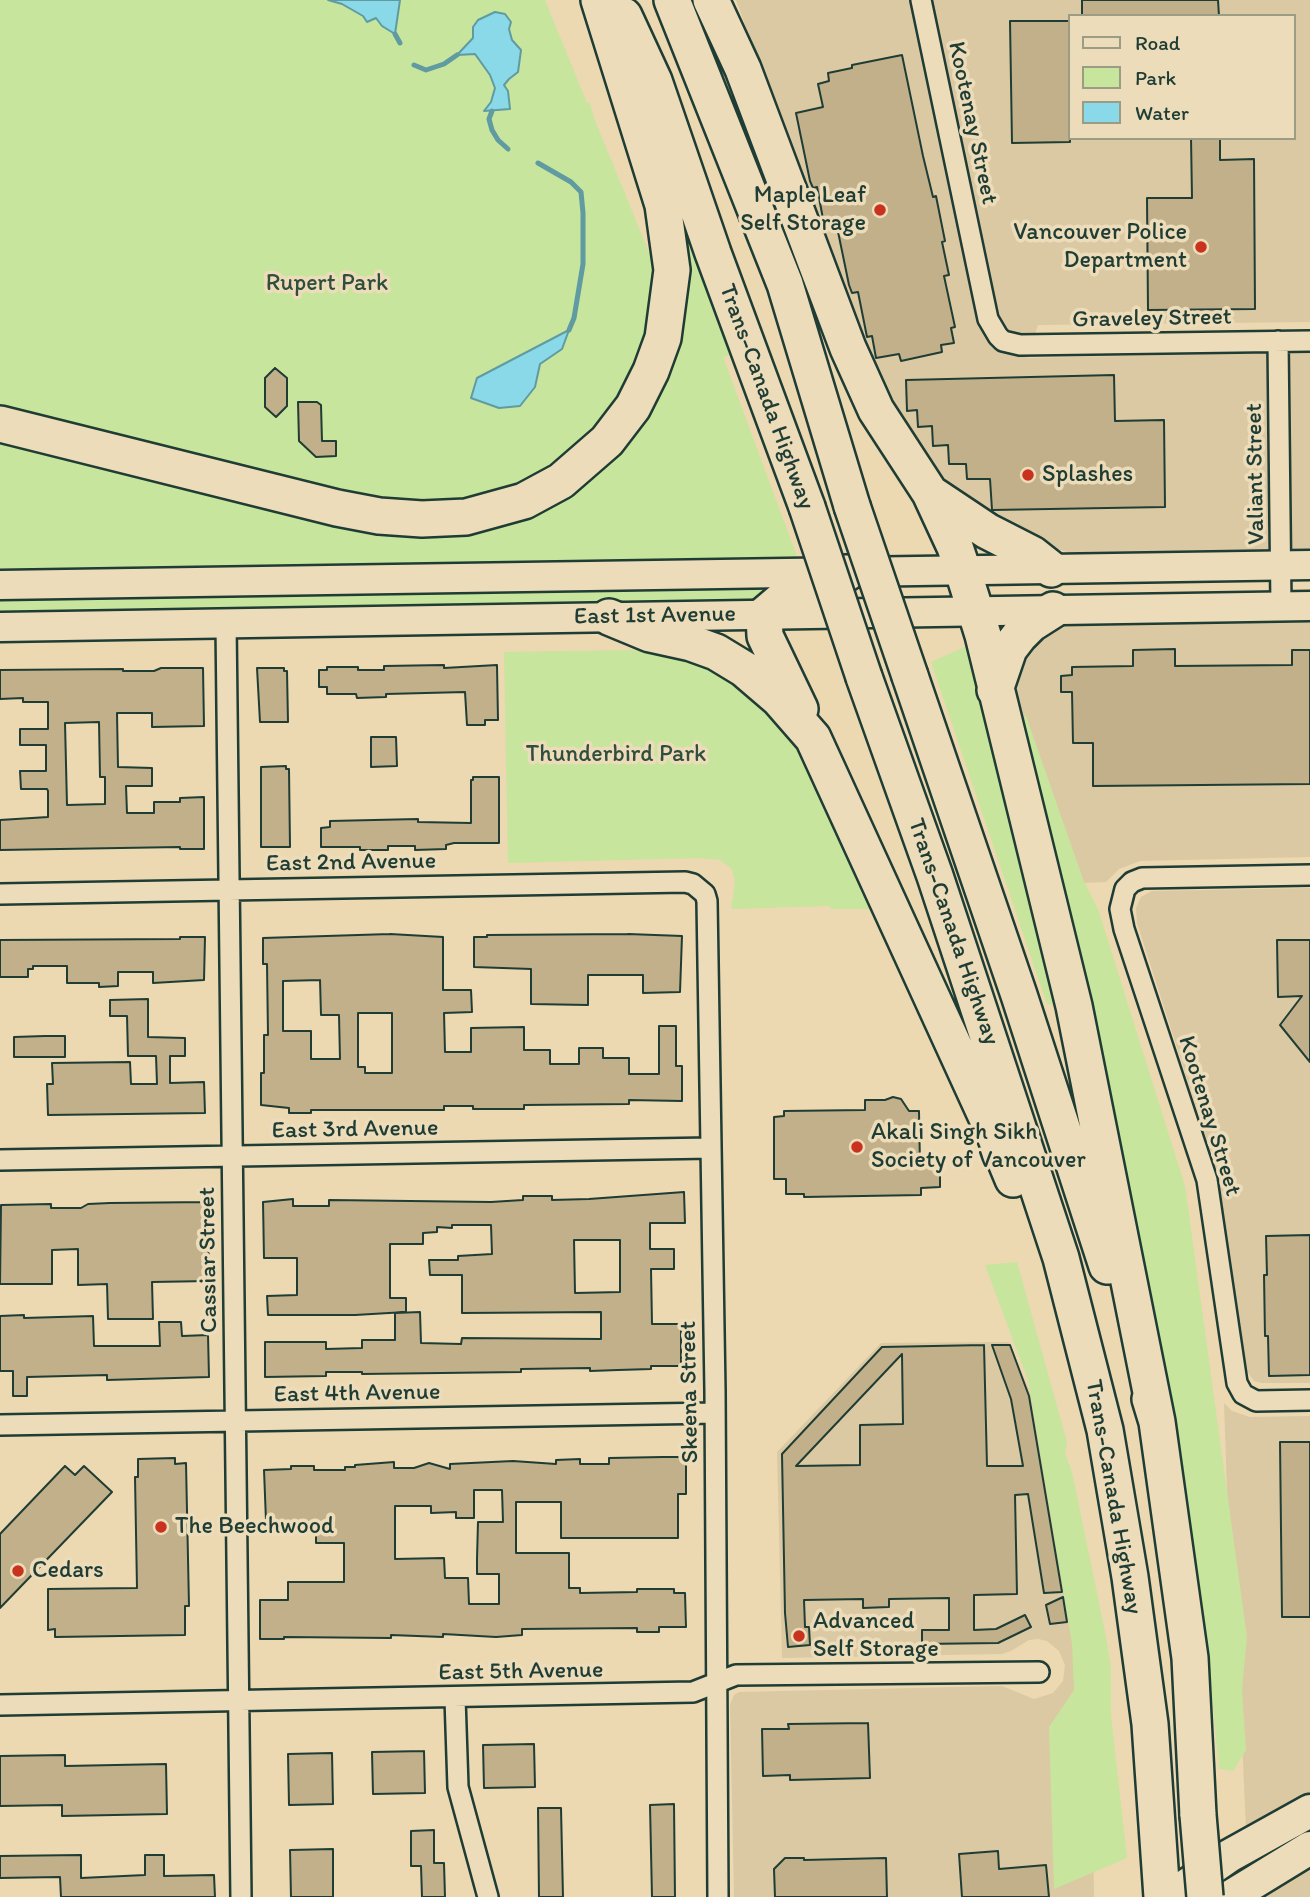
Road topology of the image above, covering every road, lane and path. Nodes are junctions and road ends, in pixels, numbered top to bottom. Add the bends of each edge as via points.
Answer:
1 (599, 0) edge
2 (617, 0) edge
3 (672, 0) edge
4 (711, 0) edge
5 (921, 0) edge
6 (998, 337) joint
7 (1278, 341) junction
8 (1310, 341) edge
9 (0, 424) edge
10 (930, 493) junction
11 (1282, 565) junction
12 (1310, 565) edge
13 (1051, 569) junction
14 (963, 571) junction
15 (847, 573) junction
16 (0, 585) edge
17 (1281, 606) junction
18 (1310, 606) edge
19 (1053, 610) junction
20 (975, 611) junction
21 (764, 615) junction
22 (610, 617) junction
23 (226, 623) junction
24 (0, 627) edge
25 (995, 690) junction
26 (813, 738) junction
27 (1310, 875) edge
28 (700, 889) joint
29 (228, 890) junction
30 (0, 894) edge
31 (710, 1148) junction
32 (232, 1157) junction
33 (0, 1160) edge
34 (1310, 1400) edge
35 (715, 1413) junction
36 (235, 1421) junction
37 (1157, 1422) junction
38 (0, 1425) edge
39 (1105, 1430) junction
40 (1039, 1672) dead end
41 (715, 1683) junction
42 (455, 1698) junction
43 (238, 1701) junction
44 (0, 1706) edge
45 (1310, 1811) edge
46 (1310, 1848) edge
47 (241, 1897) edge
48 (488, 1897) edge
49 (718, 1897) edge
50 (1162, 1897) edge
51 (1170, 1897) edge
52 (1205, 1897) edge
53 (1230, 1897) edge

1 - 9 highway via 663,205 672,270 663,338 652,371 607,441 561,481 524,501 466,517 379,516
2 - 39 highway, Trans-Canada Highway, bridge via 654,81 935,876 1060,1258
3 - 37 highway, Trans-Canada Highway, bridge via 785,285 852,506 1019,995
4 - 10 highway via 743,69 848,348 876,411
5 - 6 street, Kootenay Street via 988,319
6 - 7 street, Graveley Street via 1020,345
7 - 8 street, Graveley Street
7 - 11 street, Valiant Street
10 - 13 highway
10 - 14 highway
11 - 12 main road, East 1st Avenue
11 - 13 main road, East 1st Avenue
11 - 17 street, Valiant Street
13 - 14 main road, East 1st Avenue
14 - 15 main road, East 1st Avenue
14 - 20 highway
15 - 16 main road, East 1st Avenue
15 - 21 highway via 816,590 784,598
17 - 18 main road, East 1st Avenue
17 - 19 main road, East 1st Avenue
19 - 20 main road, East 1st Avenue
19 - 25 highway via 1031,624 1009,649
20 - 21 main road, East 1st Avenue
20 - 25 highway
21 - 22 main road, East 1st Avenue
21 - 26 highway via 765,636
22 - 23 main road, East 1st Avenue
22 - 26 highway via 650,635 716,652 779,699
23 - 24 main road, East 1st Avenue
23 - 29 street, Cassiar Street
25 - 37 highway via 1074,1006
26 - 39 highway via 993,1131
27 - 34 street, Kootenay Street via 1154,876 1132,882 1120,909 1207,1180 1237,1383 1243,1394 1256,1401
28 - 29 street, East 2nd Avenue via 685,882
28 - 31 street, Skeena Street via 707,901
29 - 30 street, East 2nd Avenue
29 - 32 street, Cassiar Street
31 - 32 street, East 3rd Avenue
31 - 35 street, Skeena Street
32 - 33 street, East 3rd Avenue
32 - 36 street, Cassiar Street
35 - 36 street, East 4th Avenue
35 - 41 street, Skeena Street
36 - 38 street, East 4th Avenue
36 - 43 street, Cassiar Street
37 - 52 highway, Trans-Canada Highway, bridge via 1190,1658
39 - 50 highway, Trans-Canada Highway via 1150,1724
40 - 41 street, East 5th Avenue via 736,1675
41 - 42 street, East 5th Avenue via 693,1692
41 - 49 street, Skeena Street
42 - 43 street, East 5th Avenue
42 - 48 street via 458,1787
43 - 44 street, East 5th Avenue
43 - 47 street, Cassiar Street
45 - 51 main road via 1230,1856
46 - 53 main road

